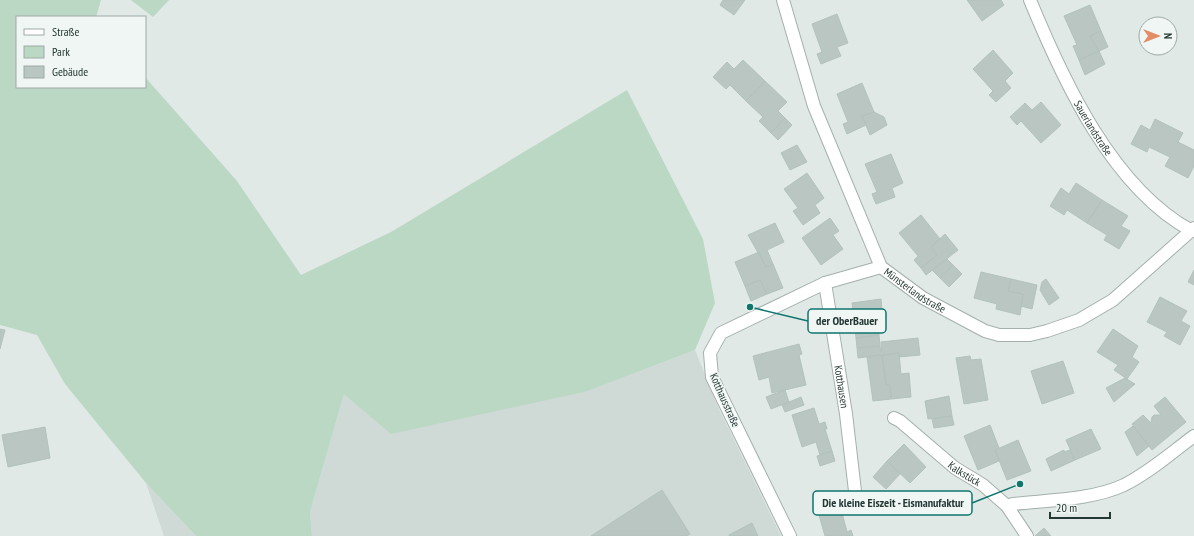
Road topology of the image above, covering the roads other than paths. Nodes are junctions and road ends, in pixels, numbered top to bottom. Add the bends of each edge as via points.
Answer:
1 (782, 0) edge
2 (1030, 0) edge
3 (1193, 229) edge
4 (881, 267) junction
5 (825, 283) junction
6 (894, 418) dead end
7 (1194, 436) edge
8 (855, 491) dead end
9 (1010, 505) junction
10 (790, 536) edge
11 (1027, 536) edge

1 - 4 street, Münsterlandstraße via 814,106
2 - 3 street, Sauerlandstraße via 1088,121 1117,166 1155,204 1178,223
3 - 4 street, Münsterlandstraße via 1113,300 1079,320 1030,335 1012,336 985,331 923,298
4 - 5 street, Kotthausstraße
5 - 8 street, Kotthausen via 846,414
5 - 10 street, Kotthausstraße via 721,333 710,353 712,376
6 - 9 street, Kalkstück via 955,468
7 - 9 street via 1143,474 1122,486 1081,497
9 - 11 street

